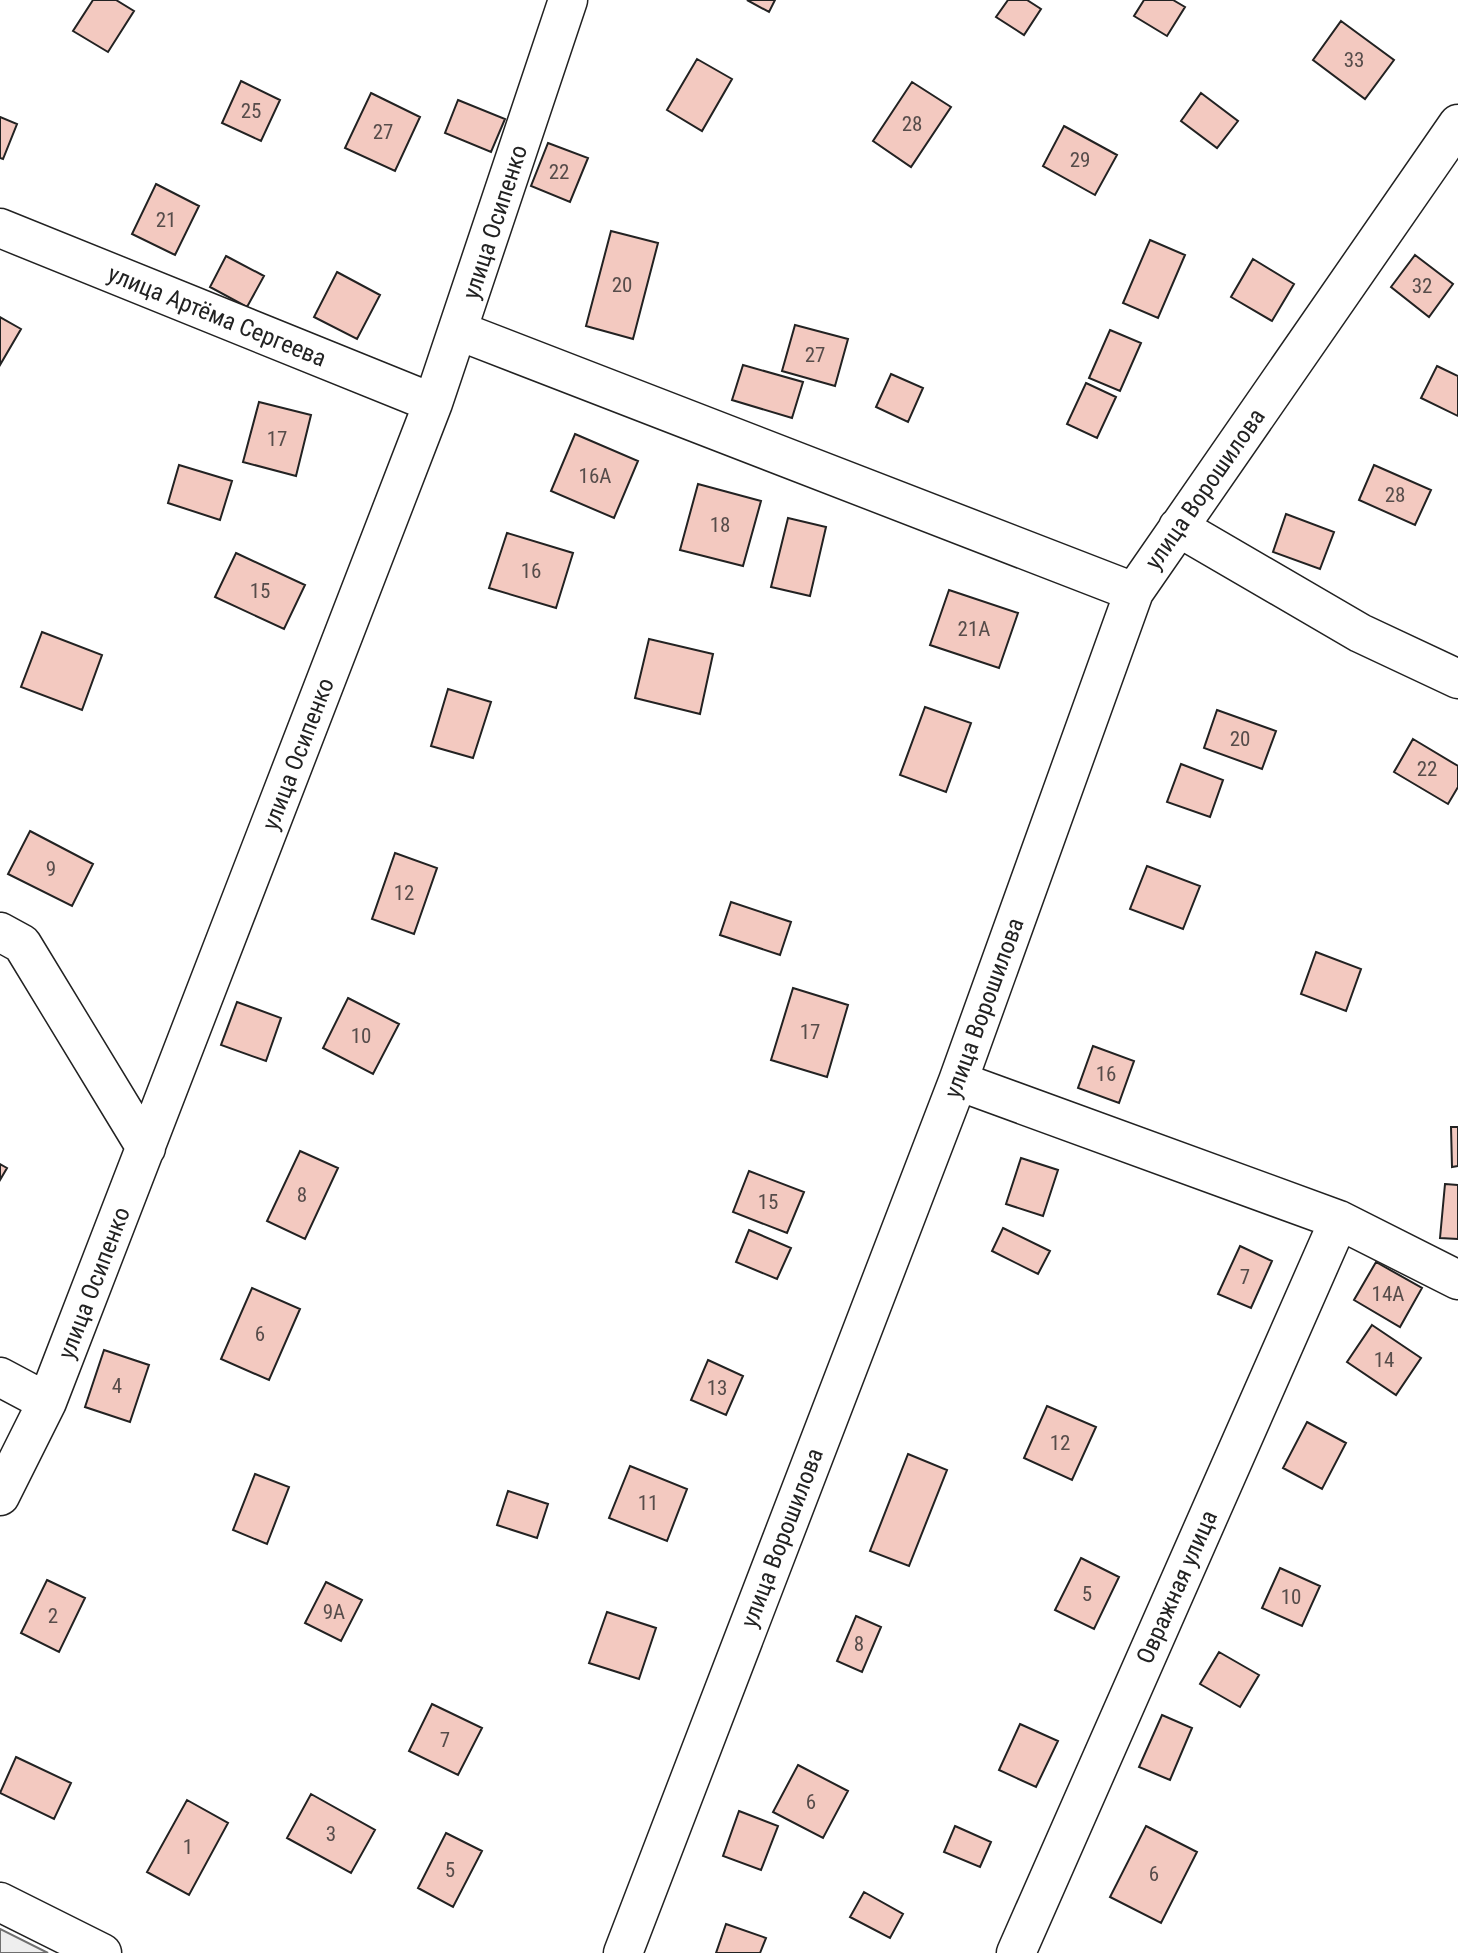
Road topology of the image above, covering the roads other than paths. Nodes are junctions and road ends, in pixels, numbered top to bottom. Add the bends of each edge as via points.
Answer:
1 (568, 0) edge
2 (1458, 124) edge
3 (0, 228) edge
4 (459, 331) junction
5 (433, 404) junction
6 (1178, 527) junction
7 (1134, 592) junction
8 (1458, 679) edge
9 (0, 932) edge
10 (958, 1081) junction
11 (146, 1148) junction
12 (1339, 1220) junction
13 (1458, 1280) edge
14 (0, 1377) edge
15 (47, 1402) junction
16 (0, 1496) edge
17 (0, 1902) edge
18 (102, 1953) edge
19 (623, 1953) edge
20 (1016, 1953) edge

1 - 4 street, улица Осипенко
2 - 6 street, улица Ворошилова
3 - 5 street, улица Артёма Сергеева
4 - 5 street, улица Осипенко
4 - 7 street
5 - 11 street, улица Осипенко
6 - 7 street, улица Ворошилова
6 - 8 street via 1360,633
7 - 10 street, улица Ворошилова
9 - 11 street via 22,944
10 - 12 street
10 - 19 street, улица Ворошилова
11 - 15 street, улица Осипенко
12 - 13 street
12 - 20 street, Овражная улица
14 - 15 street
15 - 16 street, улица Осипенко
17 - 18 street

